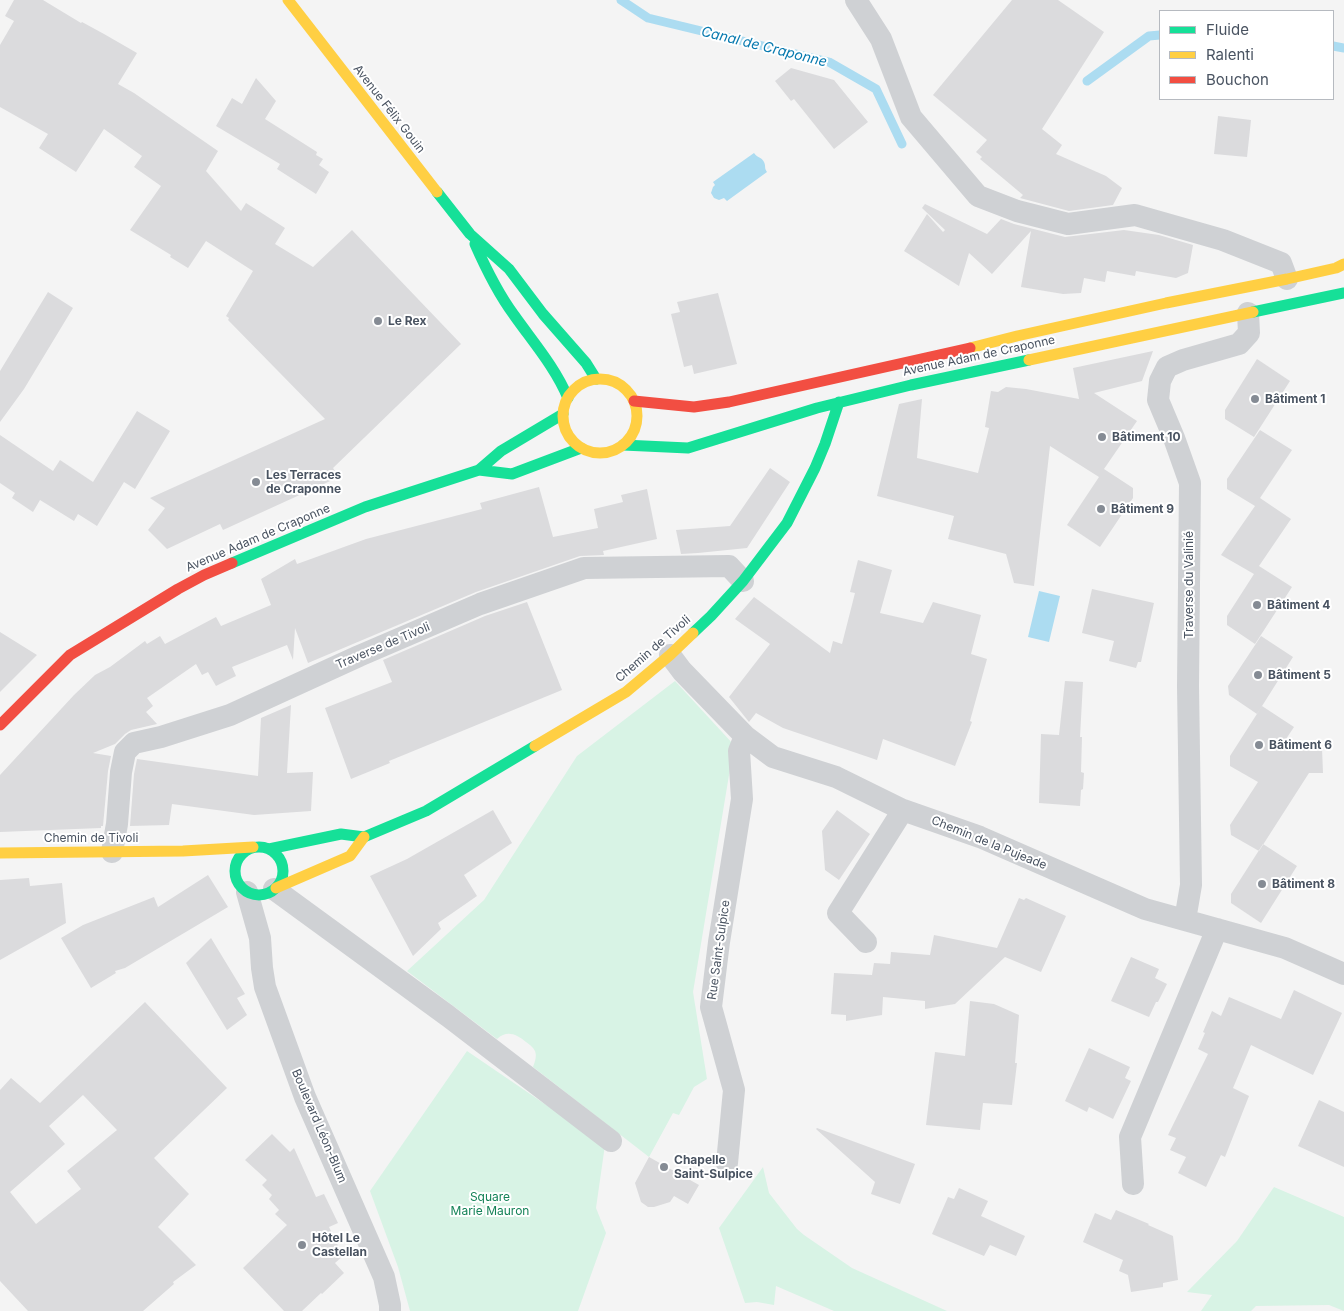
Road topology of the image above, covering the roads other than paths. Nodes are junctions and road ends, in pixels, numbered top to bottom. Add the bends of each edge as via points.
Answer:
1 (288, 0) edge
2 (856, 0) edge
3 (470, 234) junction
4 (1344, 264) edge
5 (1287, 279) junction
6 (1344, 293) edge
7 (1248, 313) junction
8 (596, 379) junction
9 (568, 398) junction
10 (634, 401) junction
11 (840, 402) junction
12 (563, 414) junction
13 (623, 446) junction
14 (581, 448) junction
15 (478, 470) junction
16 (743, 581) junction
17 (670, 655) junction
18 (0, 725) edge
19 (746, 736) junction
20 (903, 810) junction
21 (364, 837) junction
22 (253, 847) junction
23 (269, 849) junction
24 (183, 851) junction
25 (112, 852) junction
26 (0, 853) edge
27 (227, 864) junction
28 (273, 890) junction
29 (247, 892) junction
30 (1185, 920) junction
31 (1217, 929) junction
32 (260, 938) junction
33 (866, 942) dead end
34 (1344, 974) edge
35 (611, 1142) dead end
36 (727, 1163) dead end
37 (1134, 1184) dead end
38 (390, 1311) edge

1 - 3 main road, Avenue Félix Gouin
2 - 5 street via 881,39 912,116 978,196 1017,211 1068,224 1134,215 1223,240 1281,263
3 - 8 main road, Avenue Félix Gouin via 509,269
3 - 9 main road, Avenue Félix Gouin via 490,278 561,380
4 - 5 main road, Avenue Adam de Craponne
5 - 10 main road, Avenue Adam de Craponne via 1166,303 729,402 694,407
6 - 7 main road, Avenue Adam de Craponne
7 - 11 main road, Avenue Adam de Craponne
7 - 30 street, Traverse du Valinié via 1249,333 1239,344 1167,367 1160,381 1158,400 1190,483 1188,686 1191,885
8 - 9 main road via 585,382
8 - 10 main road via 619,384
9 - 12 main road
10 - 13 main road via 637,425
11 - 13 main road, Avenue Adam de Craponne via 688,448
11 - 16 main road, Chemin de Tivoli via 815,468 786,523
12 - 14 main road via 568,434
12 - 15 main road, Avenue Adam de Craponne via 502,451
13 - 14 main road via 602,453
14 - 15 main road, Avenue Adam de Craponne via 512,474
15 - 18 main road, Avenue Adam de Craponne via 365,507 204,575 70,655
16 - 17 main road, Chemin de Tivoli via 712,616
16 - 25 street, Traverse de Tivoli via 729,566 584,568 480,604 230,715 134,743 125,752
17 - 19 street, Chemin de la Pujeade
17 - 21 main road, Chemin de Tivoli via 626,692 426,811
19 - 20 street, Chemin de la Pujeade via 773,757 836,777
19 - 36 street, Rue Saint-Sulpice via 738,751 742,799 711,1007 734,1090
20 - 30 street, Chemin de la Pujeade via 980,837 1145,909
20 - 33 street via 838,913
21 - 23 main road, Chemin de Tivoli via 341,834
21 - 28 main road, Chemin de Tivoli via 350,856
22 - 23 main road
22 - 24 main road, Chemin de Tivoli
22 - 27 main road
23 - 28 main road via 275,852 283,866 283,874
24 - 25 main road, Chemin de Tivoli
24 - 27 main road, Chemin de Tivoli
25 - 26 main road, Chemin de Tivoli
27 - 29 main road
28 - 29 main road via 262,895
28 - 32 street, Boulevard Léon-Blum
28 - 35 street via 448,1016
29 - 32 street, Boulevard Léon-Blum
30 - 31 street, Chemin de la Pujeade
31 - 34 street, Chemin de la Pujeade via 1285,948
31 - 37 street via 1130,1136
32 - 38 street, Boulevard Léon-Blum via 265,987 305,1097 384,1278

